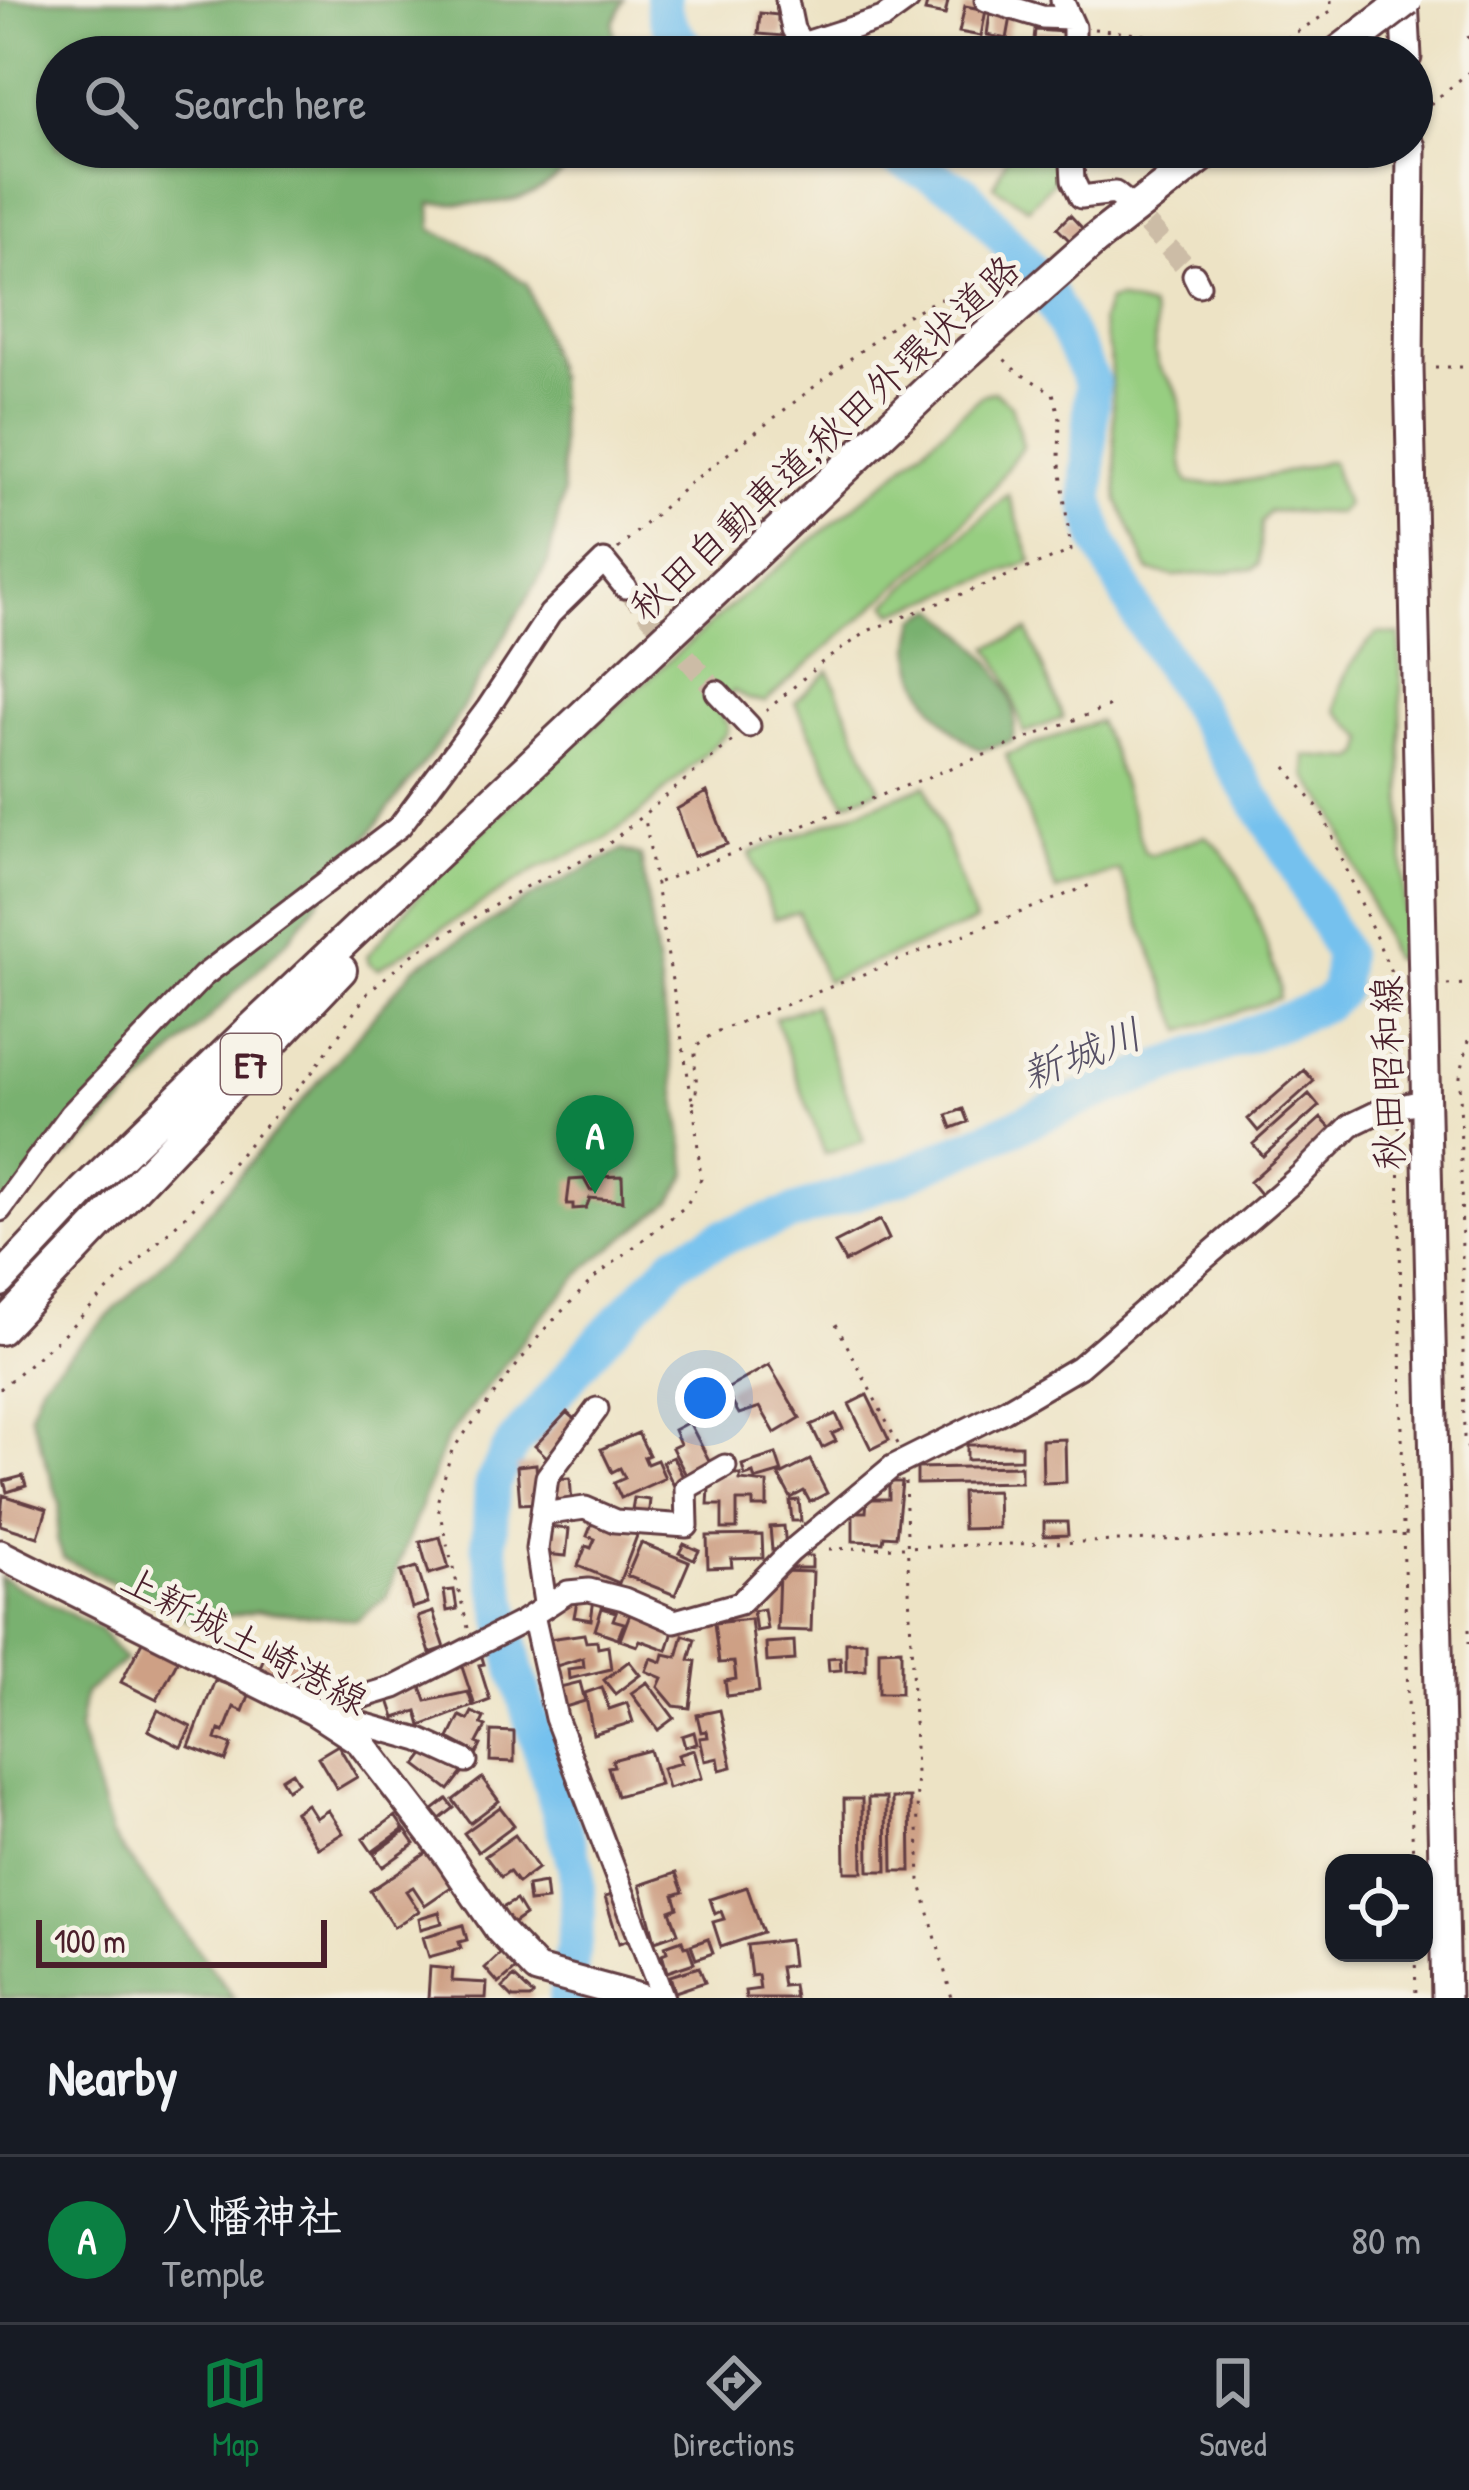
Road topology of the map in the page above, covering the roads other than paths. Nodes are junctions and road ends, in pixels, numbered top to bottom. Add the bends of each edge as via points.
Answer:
1 (787, 0) edge
2 (908, 0) edge
3 (986, 0) edge
4 (1406, 0) edge
5 (1069, 15) edge
6 (798, 36) edge
7 (827, 36) edge
8 (1359, 36) edge
9 (1407, 36) edge
10 (1072, 168) edge
11 (1187, 168) edge
12 (1411, 168) edge
13 (1126, 202) tunnel mouth
14 (625, 587) tunnel mouth
15 (718, 692) tunnel mouth
16 (749, 725) road end
17 (498, 797) junction
18 (1427, 1100) junction
19 (0, 1210) edge
20 (0, 1281) edge
21 (0, 1328) edge
22 (597, 1409) dead end
23 (725, 1466) dead end
24 (542, 1514) junction
25 (0, 1554) edge
26 (533, 1613) junction
27 (314, 1711) junction
28 (466, 1761) dead end
29 (631, 1994) edge
30 (663, 1998) edge
31 (1446, 1998) edge

1 - 6 street
2 - 7 street via 883,18
3 - 5 street via 1042,17
4 - 8 highway, bridge
4 - 9 main road
10 - 13 street via 1081,196 1115,193
11 - 17 highway, 秋田自動車道;秋田外環状道路 / E7, bridge via 968,352
12 - 18 main road, 秋田昭和線
14 - 19 street via 604,561 564,601 400,826 202,976 71,1114
15 - 16 street
17 - 20 highway, 秋田自動車道;秋田外環状道路 / E7
17 - 21 highway, 秋田自動車道;秋田外環状道路 / E7
18 - 26 street via 1358,1122 1078,1367 903,1460 740,1603 675,1621 589,1590 568,1592
18 - 31 main road, 秋田昭和線
22 - 24 street via 548,1477
23 - 24 street via 686,1488 687,1526 615,1521 584,1508
24 - 26 street
25 - 27 main road, 上新城土崎港線
26 - 27 street via 395,1687
26 - 30 street via 556,1718
27 - 28 street
27 - 29 main road, 上新城土崎港線 via 360,1741 537,1970

